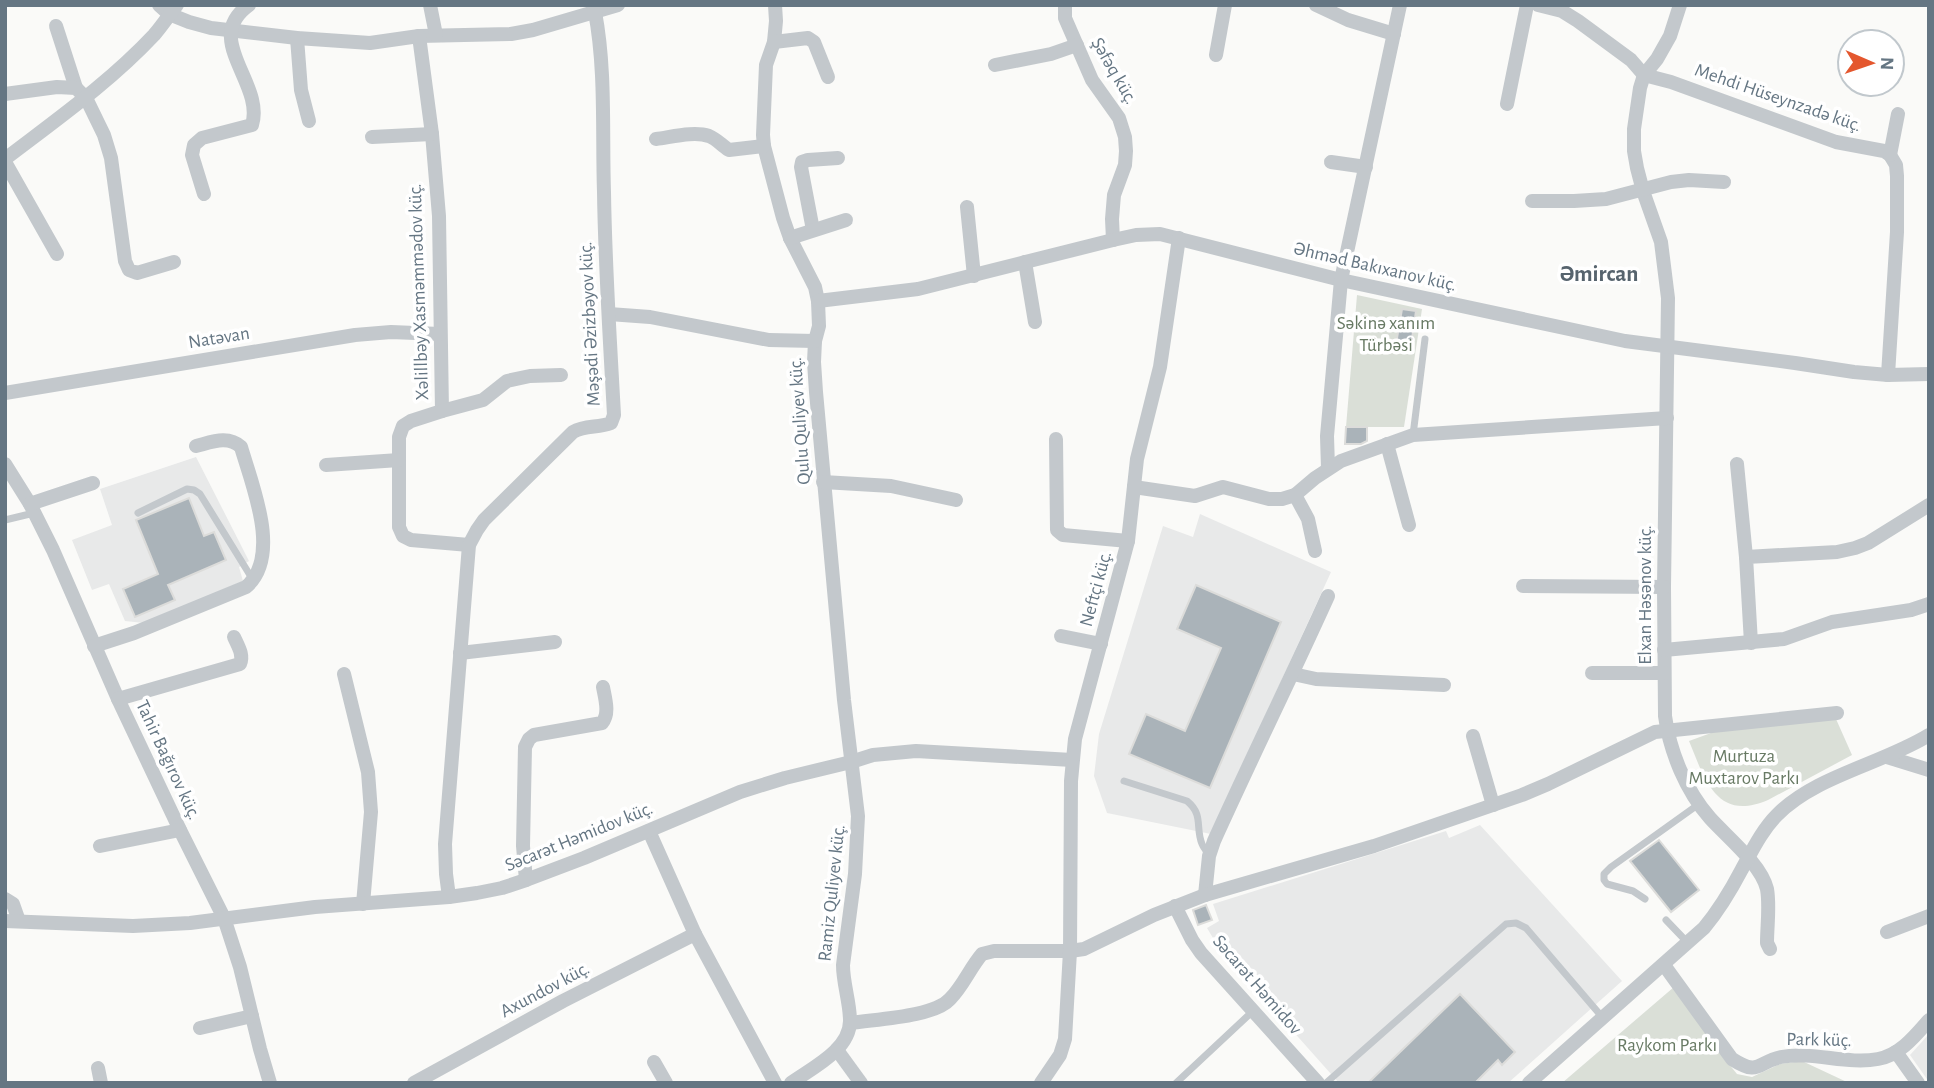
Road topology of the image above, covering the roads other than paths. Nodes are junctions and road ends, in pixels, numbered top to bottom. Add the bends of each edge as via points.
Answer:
1 (249, 5) edge
2 (430, 5) edge
3 (618, 5) edge
4 (775, 5) edge
5 (1065, 5) edge
6 (1225, 5) edge
7 (1316, 5) edge
8 (1400, 5) edge
9 (1527, 5) edge
10 (1538, 5) edge
11 (1680, 5) edge
12 (168, 8) edge
13 (594, 12) junction
14 (56, 26) dead end
15 (230, 29) junction
16 (1394, 33) junction
17 (436, 35) junction
18 (419, 36) junction
19 (296, 38) junction
20 (774, 42) junction
21 (1077, 45) junction
22 (1216, 55) dead end
23 (995, 65) dead end
24 (1644, 75) junction
25 (828, 77) dead end
26 (5, 93) edge
27 (81, 93) junction
28 (1507, 104) dead end
29 (1898, 114) dead end
30 (309, 121) dead end
31 (432, 134) junction
32 (372, 137) dead end
33 (656, 139) dead end
34 (764, 146) junction
35 (1891, 155) junction
36 (838, 158) dead end
37 (5, 161) edge
38 (1331, 162) dead end
39 (1366, 167) junction
40 (1724, 181) dead end
41 (1643, 191) junction
42 (204, 194) dead end
43 (1532, 201) dead end
44 (967, 207) dead end
45 (846, 220) dead end
46 (813, 230) junction
47 (790, 237) junction
48 (1179, 238) junction
49 (1113, 240) junction
50 (57, 254) dead end
51 (174, 262) dead end
52 (1025, 262) junction
53 (974, 276) junction
54 (1340, 280) junction
55 (818, 301) junction
56 (609, 314) junction
57 (1035, 322) dead end
58 (440, 334) junction
59 (1425, 339) dead end
60 (815, 341) junction
61 (1668, 348) junction
62 (1929, 374) edge
63 (561, 375) dead end
64 (1888, 375) junction
65 (5, 393) edge
66 (442, 411) junction
67 (1667, 418) junction
68 (1413, 435) junction
69 (1056, 439) dead end
70 (1387, 444) junction
71 (196, 446) dead end
72 (399, 460) junction
73 (5, 464) edge
74 (1737, 464) dead end
75 (326, 465) dead end
76 (1328, 468) junction
77 (823, 482) junction
78 (93, 483) dead end
79 (1134, 487) junction
80 (1295, 495) junction
81 (956, 500) dead end
82 (1929, 505) edge
83 (32, 509) junction
84 (138, 513) dead end
85 (5, 520) edge
86 (1409, 525) dead end
87 (1128, 541) junction
88 (469, 545) junction
89 (1315, 551) dead end
90 (1746, 556) junction
91 (253, 581) junction
92 (1523, 586) dead end
93 (1664, 587) junction
94 (1328, 596) dead end
95 (1929, 604) edge
96 (1061, 636) dead end
97 (234, 637) dead end
98 (555, 642) dead end
99 (1101, 643) junction
100 (1751, 643) junction
101 (94, 646) junction
102 (1664, 650) junction
103 (460, 653) junction
104 (1591, 673) dead end
105 (1664, 673) junction
106 (344, 674) dead end
107 (1293, 674) junction
108 (1444, 685) dead end
109 (603, 687) dead end
110 (118, 699) junction
111 (1837, 713) dead end
112 (1667, 730) junction
113 (1929, 735) edge
114 (1473, 736) dead end
115 (1887, 757) junction
116 (1072, 760) junction
117 (851, 762) junction
118 (1929, 770) edge
119 (1124, 781) dead end
120 (1699, 804) junction
121 (1493, 805) junction
122 (180, 830) junction
123 (649, 831) junction
124 (100, 846) dead end
125 (1209, 856) junction
126 (1748, 859) junction
127 (527, 880) junction
128 (1205, 895) junction
129 (450, 897) junction
130 (5, 899) edge
131 (1645, 900) dead end
132 (363, 904) junction
133 (1175, 906) junction
134 (1929, 916) edge
135 (224, 918) junction
136 (1666, 920) dead end
137 (12, 921) edge
138 (1887, 932) dead end
139 (695, 934) junction
140 (1688, 943) junction
141 (1770, 949) dead end
142 (1070, 951) junction
143 (1664, 965) junction
144 (1253, 1011) junction
145 (252, 1016) junction
146 (1603, 1018) junction
147 (1929, 1020) edge
148 (850, 1023) junction
149 (200, 1028) dead end
150 (837, 1049) junction
151 (1896, 1052) junction
152 (654, 1062) dead end
153 (270, 1083) edge
154 (414, 1083) edge
155 (666, 1083) edge
156 (775, 1083) edge
157 (791, 1083) edge
158 (861, 1083) edge
159 (1041, 1083) edge
160 (1176, 1083) edge
161 (1318, 1083) edge
162 (1326, 1083) edge
163 (1529, 1083) edge
164 (1918, 1083) edge

1 - 15 street via 235,17
2 - 17 street
3 - 13 street
4 - 20 street, Qulu Quliyev küç.
5 - 21 street, Şəfəq küç. via 1065,18
6 - 22 street
7 - 16 street
8 - 16 street
9 - 28 street
10 - 24 street, Mehdi Hüseynzadə küç. via 1578,21
11 - 24 street, Elxan Həsənov küç. via 1670,36
12 - 15 street via 188,22
12 - 27 street via 155,34
13 - 17 street via 510,34
13 - 56 street, Məşədi Əzizbəyov küç. via 601,68
14 - 27 street
15 - 19 street
15 - 42 street via 255,116 252,125 202,138 194,145 192,155
16 - 39 street
17 - 18 street
18 - 19 street via 370,43
18 - 31 street, Xəlillbəy Xasməmmədov küç.
19 - 30 street
20 - 25 street via 808,38
20 - 34 street, Qulu Quliyev küç. via 766,65
21 - 23 street
21 - 49 street, Şəfəq küç. via 1096,86 1119,117 1125,137 1125,164 1114,195
24 - 35 street, Mehdi Hüseynzadə küç. via 1836,142
24 - 41 street, Elxan Həsənov küç. via 1634,129
26 - 27 street via 57,87
27 - 37 street
27 - 51 street via 104,135 111,159 129,270 137,273
29 - 35 street
31 - 32 street
31 - 58 street, Xəlillbəy Xasməmmədov küç. via 439,216
33 - 34 street via 696,134 716,139 729,149
34 - 47 street, Qulu Quliyev küç.
35 - 64 street via 1896,165 1897,232
36 - 46 street via 802,162
37 - 50 street
38 - 39 street
39 - 54 street
40 - 41 street via 1671,182
41 - 43 street via 1584,201
41 - 61 street, Elxan Həsənov küç. via 1665,263
44 - 53 street
45 - 46 street
46 - 47 street
47 - 55 street, Qulu Quliyev küç.
48 - 49 street, Əhməd Bakıxanov küç. via 1160,234
48 - 54 street, Əhməd Bakıxanov küç.
48 - 79 street, Neftçi küç. via 1160,367
49 - 52 street, Əhməd Bakıxanov küç.
52 - 53 street, Əhməd Bakıxanov küç.
52 - 57 street
53 - 55 street, Əhməd Bakıxanov küç. via 918,289
54 - 61 street, Əhməd Bakıxanov küç.
54 - 76 street
55 - 60 street, Qulu Quliyev küç.
56 - 60 street via 650,317 769,340
56 - 88 street, Məşədi Əzizbəyov küç. via 611,423 573,432 484,520
58 - 65 street, Natəvan via 355,335
58 - 66 street, Xəlillbəy Xasməmmədov küç.
59 - 68 lane
60 - 77 street, Qulu Quliyev küç.
61 - 64 street, Əhməd Bakıxanov küç.
61 - 67 street, Elxan Həsənov küç.
62 - 64 street, Əhməd Bakıxanov küç.
63 - 66 street via 507,381 482,400
66 - 72 street, Xəlillbəy Xasməmmədov küç. via 403,426
67 - 68 street
67 - 93 street, Elxan Həsənov küç.
68 - 70 street
69 - 87 street via 1057,530 1063,535
70 - 76 street
70 - 86 street
71 - 91 street via 224,439 242,447 264,544
72 - 75 street
72 - 88 street, Xəlillbəy Xasməmmədov küç. via 399,527 403,536
73 - 83 street, Tahir Bağırov küç.
74 - 90 street
76 - 80 street
77 - 81 street via 891,486
77 - 117 street, Qulu Quliyev küç.
78 - 83 street
79 - 80 street via 1195,496 1223,487 1269,499
79 - 87 street, Neftçi küç.
80 - 89 street via 1308,519
82 - 90 street via 1855,548
83 - 85 lane
83 - 101 street, Tahir Bağırov küç.
84 - 91 lane via 187,489 194,490
87 - 99 street, Neftçi küç.
88 - 103 street, Məşədi Əzizbəyov küç.
90 - 100 street
91 - 101 street
92 - 93 street
93 - 102 street, Elxan Həsənov küç.
94 - 107 street
95 - 100 street
96 - 99 street
97 - 110 street via 240,664
98 - 103 street
99 - 116 street, Neftçi küç.
100 - 102 street
101 - 110 street, Tahir Bağırov küç.
102 - 105 street, Elxan Həsənov küç.
103 - 129 street, Məşədi Əzizbəyov küç. via 444,844
104 - 105 street
105 - 112 street, Elxan Həsənov küç.
106 - 132 street via 368,772 371,812
107 - 108 street
107 - 125 street
109 - 127 street via 606,719 602,723 534,735 525,747
110 - 122 street, Tahir Bağırov küç.
111 - 112 street
112 - 120 street, Elxan Həsənov küç.
112 - 121 street
113 - 115 street
114 - 121 street
115 - 118 street
115 - 126 street via 1795,799 1776,816
116 - 117 street, Səcarət Həmidov küç. via 916,751
116 - 142 street, Neftçi küç.
117 - 123 street, Səcarət Həmidov küç. via 740,792
117 - 148 street, Ramiz Quliyev küç. via 859,816 843,965
119 - 125 lane via 1193,806 1199,816 1201,843
120 - 126 street, Elxan Həsənov küç.
120 - 131 lane via 1604,874 1607,884 1633,891
121 - 128 street via 1374,846
122 - 124 street
122 - 135 street, Tahir Bağırov küç.
123 - 127 street, Səcarət Həmidov küç.
123 - 139 street
125 - 128 street
126 - 140 street via 1717,912
126 - 141 street, Elxan Həsənov küç. via 1767,889
127 - 129 street, Səcarət Həmidov küç.
128 - 133 street
129 - 132 street, Səcarət Həmidov küç.
130 - 137 street via 13,904
132 - 135 street, Səcarət Həmidov küç.
133 - 142 street via 1099,943
133 - 144 street, Səcarət Həmidov via 1192,940
134 - 138 street
135 - 137 street, Səcarət Həmidov küç. via 133,926
135 - 145 street, Tahir Bağırov küç.
136 - 140 lane
139 - 154 street, Axundov küç.
139 - 156 street
140 - 143 street
142 - 148 street via 982,954 942,1007
142 - 159 street, Neftçi küç. via 1065,1039
143 - 146 street
143 - 151 street, Park küç. via 1732,1059 1742,1065 1760,1067 1782,1057 1804,1056 1879,1059
144 - 160 lane
144 - 161 street, Səcarət Həmidov
145 - 149 street
145 - 153 street, Tahir Bağırov küç.
146 - 162 lane via 1526,928 1506,924
146 - 163 street
147 - 151 street, Park küç.
148 - 150 street via 845,1041
150 - 157 street
150 - 158 street
151 - 164 street
152 - 155 street

